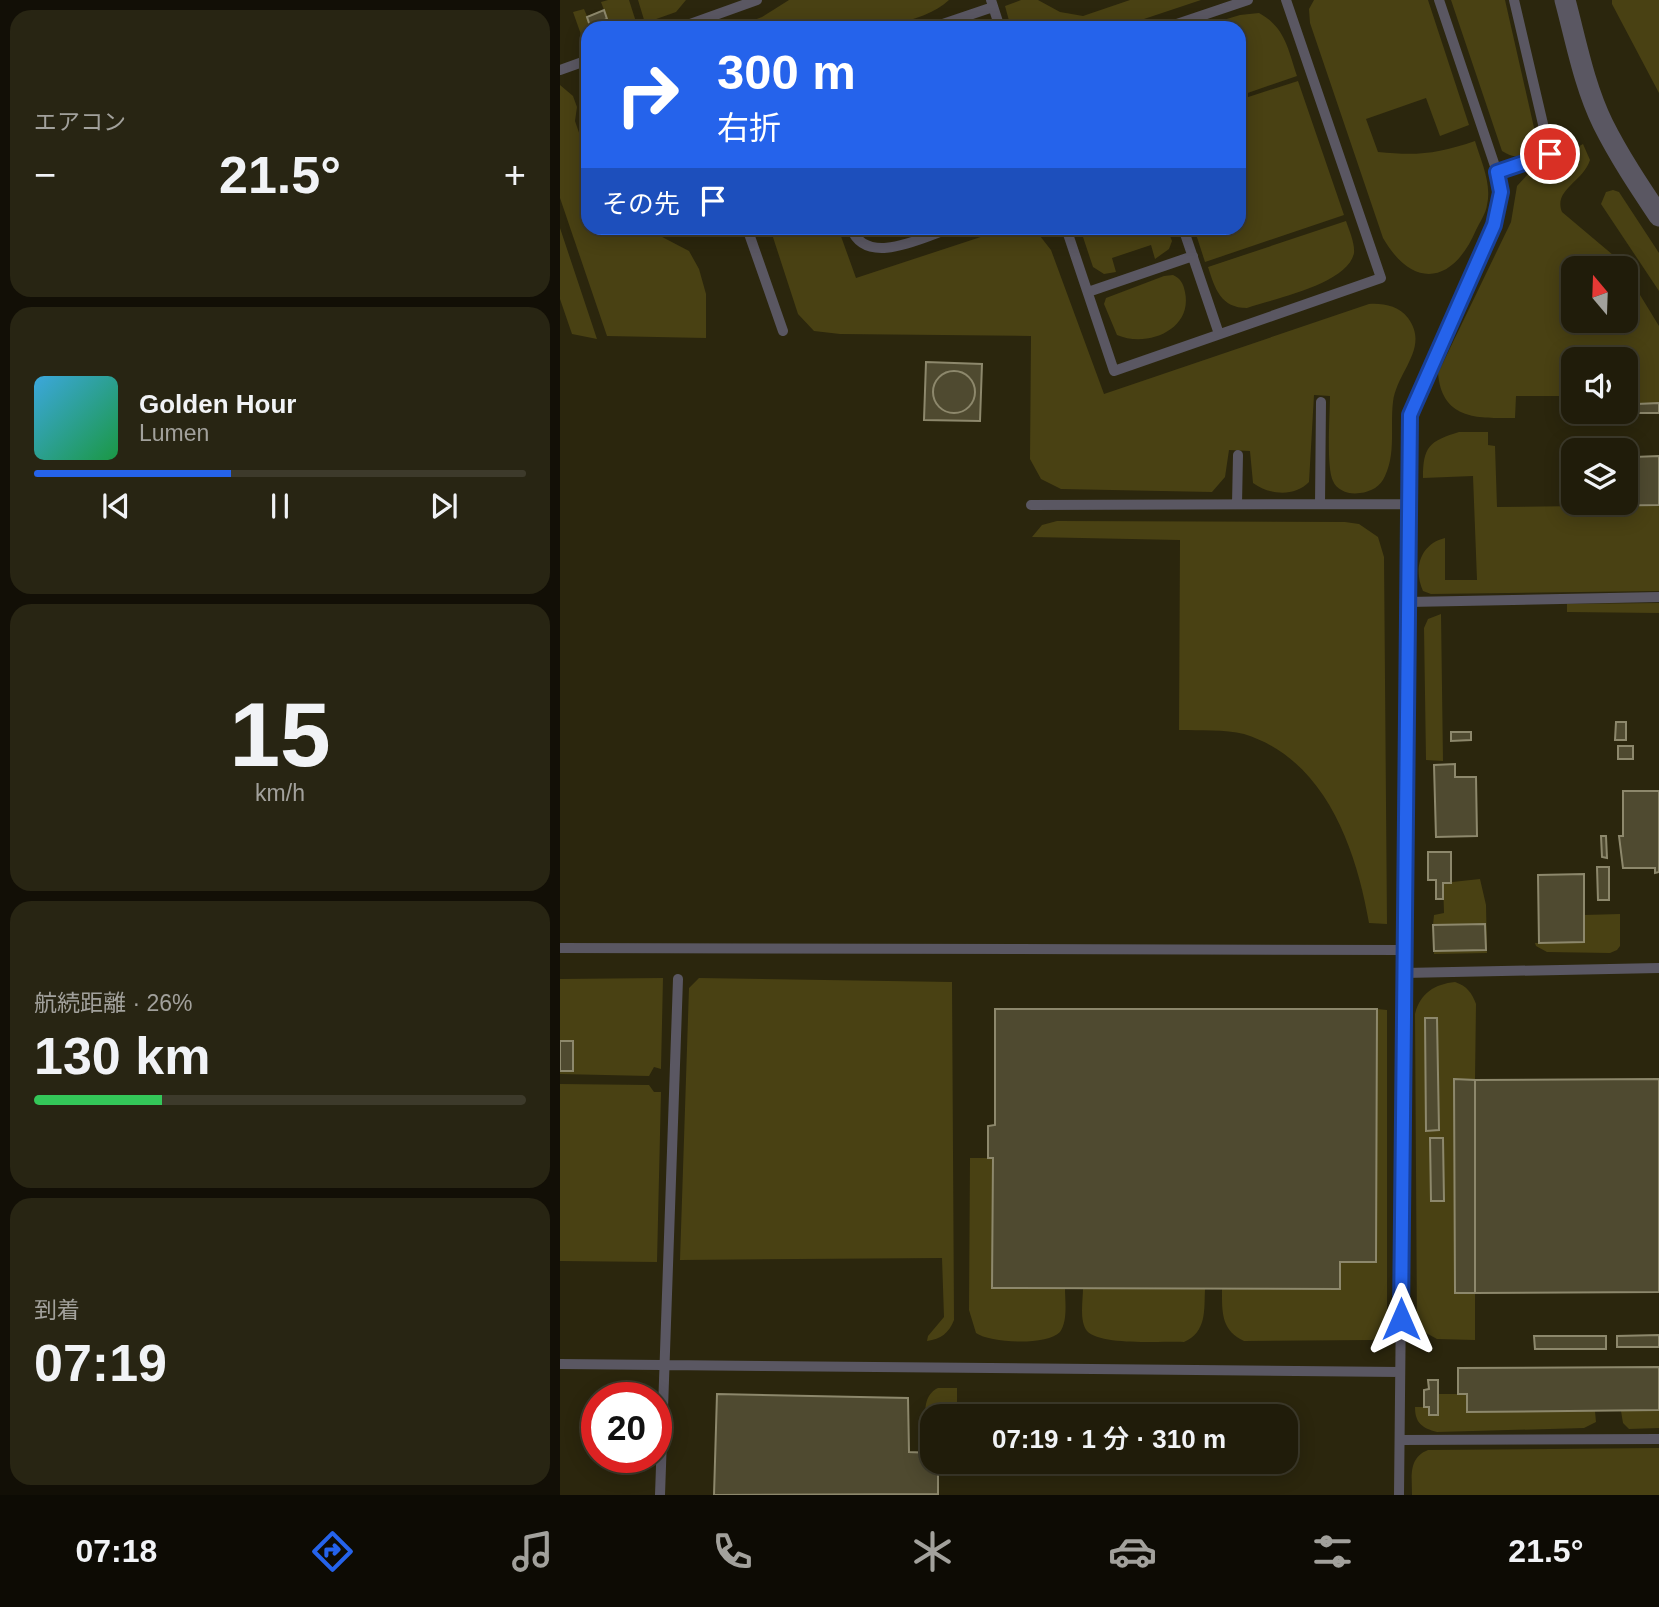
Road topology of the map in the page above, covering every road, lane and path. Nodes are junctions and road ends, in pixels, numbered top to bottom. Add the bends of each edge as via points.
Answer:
1 (757, 0) edge
2 (1248, 0) edge
3 (1286, 0) edge
4 (1439, 0) edge
5 (1514, 0) edge
6 (1565, 0) edge
7 (992, 4) edge
8 (698, 21) edge
9 (949, 21) edge
10 (998, 21) edge
11 (1186, 21) edge
12 (581, 62) edge
13 (560, 70) edge
14 (1497, 172) junction
15 (1659, 216) edge
16 (749, 235) edge
17 (856, 235) edge
18 (926, 235) edge
19 (1068, 235) edge
20 (1186, 235) edge
21 (1193, 256) junction
22 (1088, 292) junction
23 (783, 331) dead end
24 (1219, 334) junction
25 (1321, 402) dead end
26 (1238, 455) dead end
27 (1237, 504) junction
28 (1320, 504) junction
29 (1409, 504) junction
30 (1031, 505) dead end
31 (1659, 597) edge
32 (1408, 602) junction
33 (560, 948) edge
34 (1405, 950) junction
35 (1659, 968) edge
36 (1404, 974) junction
37 (678, 979) dead end
38 (560, 1364) edge
39 (666, 1365) junction
40 (1400, 1373) junction
41 (1659, 1439) edge
42 (1400, 1440) junction
43 (660, 1495) edge
44 (1399, 1495) edge

1 - 8 lane
2 - 11 lane
3 - 24 lane via 1381,278
4 - 14 lane
5 - 14 lane via 1550,154
6 - 15 street via 1602,121
7 - 9 lane
7 - 10 lane
12 - 13 lane
14 - 29 lane via 1500,200 1494,225 1410,415
16 - 23 lane
17 - 18 lane via 862,244 877,249
19 - 22 lane
20 - 21 lane
21 - 22 lane
21 - 24 lane
22 - 24 lane via 1114,372
25 - 28 lane
26 - 27 lane
27 - 28 lane
27 - 30 lane
28 - 29 lane
29 - 32 lane
31 - 32 lane
32 - 34 lane
33 - 34 lane
34 - 36 lane
35 - 36 lane
36 - 40 lane
37 - 39 lane
38 - 39 lane
39 - 40 lane
39 - 43 lane
40 - 42 lane
41 - 42 lane
42 - 44 lane

